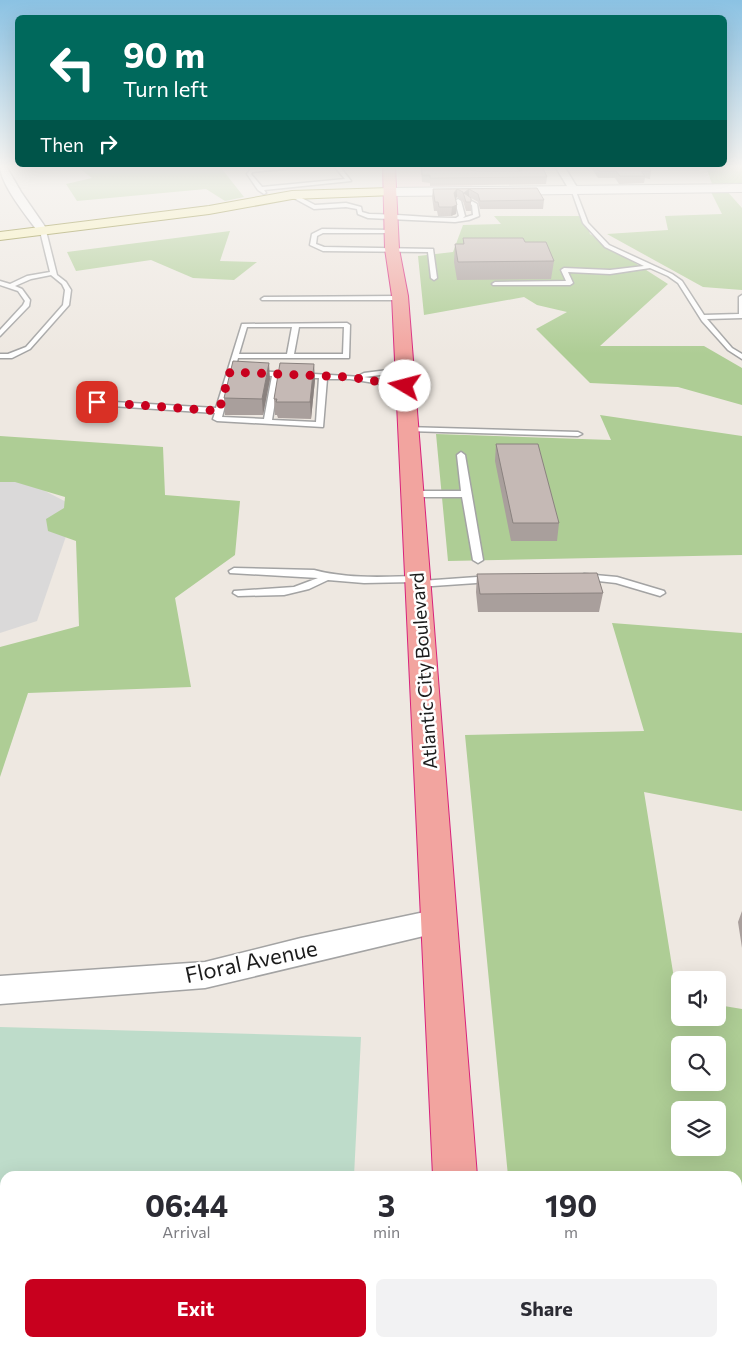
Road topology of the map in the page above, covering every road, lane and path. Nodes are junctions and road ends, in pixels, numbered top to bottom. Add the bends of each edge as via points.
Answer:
1 (60, 229) edge
2 (392, 229) edge
3 (591, 229) edge
4 (43, 231) junction
5 (0, 236) edge
6 (392, 240) junction
7 (650, 267) junction
8 (54, 272) junction
9 (434, 278) dead end
10 (0, 283) edge
11 (495, 284) dead end
12 (11, 286) junction
13 (742, 297) edge
14 (400, 298) junction
15 (264, 299) dead end
16 (742, 315) edge
17 (702, 317) junction
18 (296, 325) junction
19 (0, 334) edge
20 (0, 356) edge
21 (235, 356) junction
22 (290, 356) junction
23 (742, 357) edge
24 (230, 372) junction
25 (239, 373) edge
26 (248, 373) edge
27 (276, 374) junction
28 (323, 376) junction
29 (350, 377) junction
30 (405, 378) junction
31 (97, 402) dead end
32 (219, 411) junction
33 (268, 422) junction
34 (408, 429) junction
35 (578, 434) dead end
36 (461, 455) dead end
37 (412, 494) junction
38 (466, 494) junction
39 (478, 560) dead end
40 (234, 571) dead end
41 (568, 576) edge
42 (326, 577) junction
43 (502, 578) edge
44 (417, 582) junction
45 (238, 593) dead end
46 (660, 593) dead end
47 (439, 921) junction
48 (0, 990) edge
49 (455, 1171) edge

1 - 4 main road
2 - 6 highway, Atlantic City Boulevard
3 - 7 lane via 607,246
4 - 5 main road
4 - 8 lane
6 - 6 lane via 322,231 314,235 313,245 323,249
6 - 9 lane via 431,250
6 - 14 highway, Atlantic City Boulevard
7 - 11 lane via 610,272 564,270 570,283
7 - 17 lane via 670,274 680,282
8 - 12 lane via 29,277
8 - 20 lane via 68,290 66,306 28,348
10 - 12 lane
12 - 19 lane via 20,290 28,301
13 - 16 lane
14 - 15 lane
14 - 30 highway, Atlantic City Boulevard
16 - 17 lane
17 - 23 lane via 730,349
18 - 21 lane via 244,325
18 - 22 lane
18 - 22 lane via 347,325 346,356
21 - 22 lane
21 - 24 lane
24 - 25 lane
24 - 32 lane
26 - 27 lane
27 - 28 lane
27 - 33 lane
28 - 29 lane
28 - 33 lane via 320,426
29 - 30 lane
29 - 30 lane
30 - 34 highway, Atlantic City Boulevard
31 - 32 lane
32 - 33 lane via 217,418
34 - 35 lane
34 - 37 highway, Atlantic City Boulevard
36 - 38 lane
37 - 38 lane
37 - 44 highway, Atlantic City Boulevard
38 - 39 lane
40 - 42 lane via 314,573
41 - 46 lane via 617,580
42 - 44 lane
42 - 45 lane via 294,591
43 - 44 lane
44 - 47 highway, Atlantic City Boulevard
47 - 48 street, Floral Avenue via 205,975
47 - 49 highway, Atlantic City Boulevard

